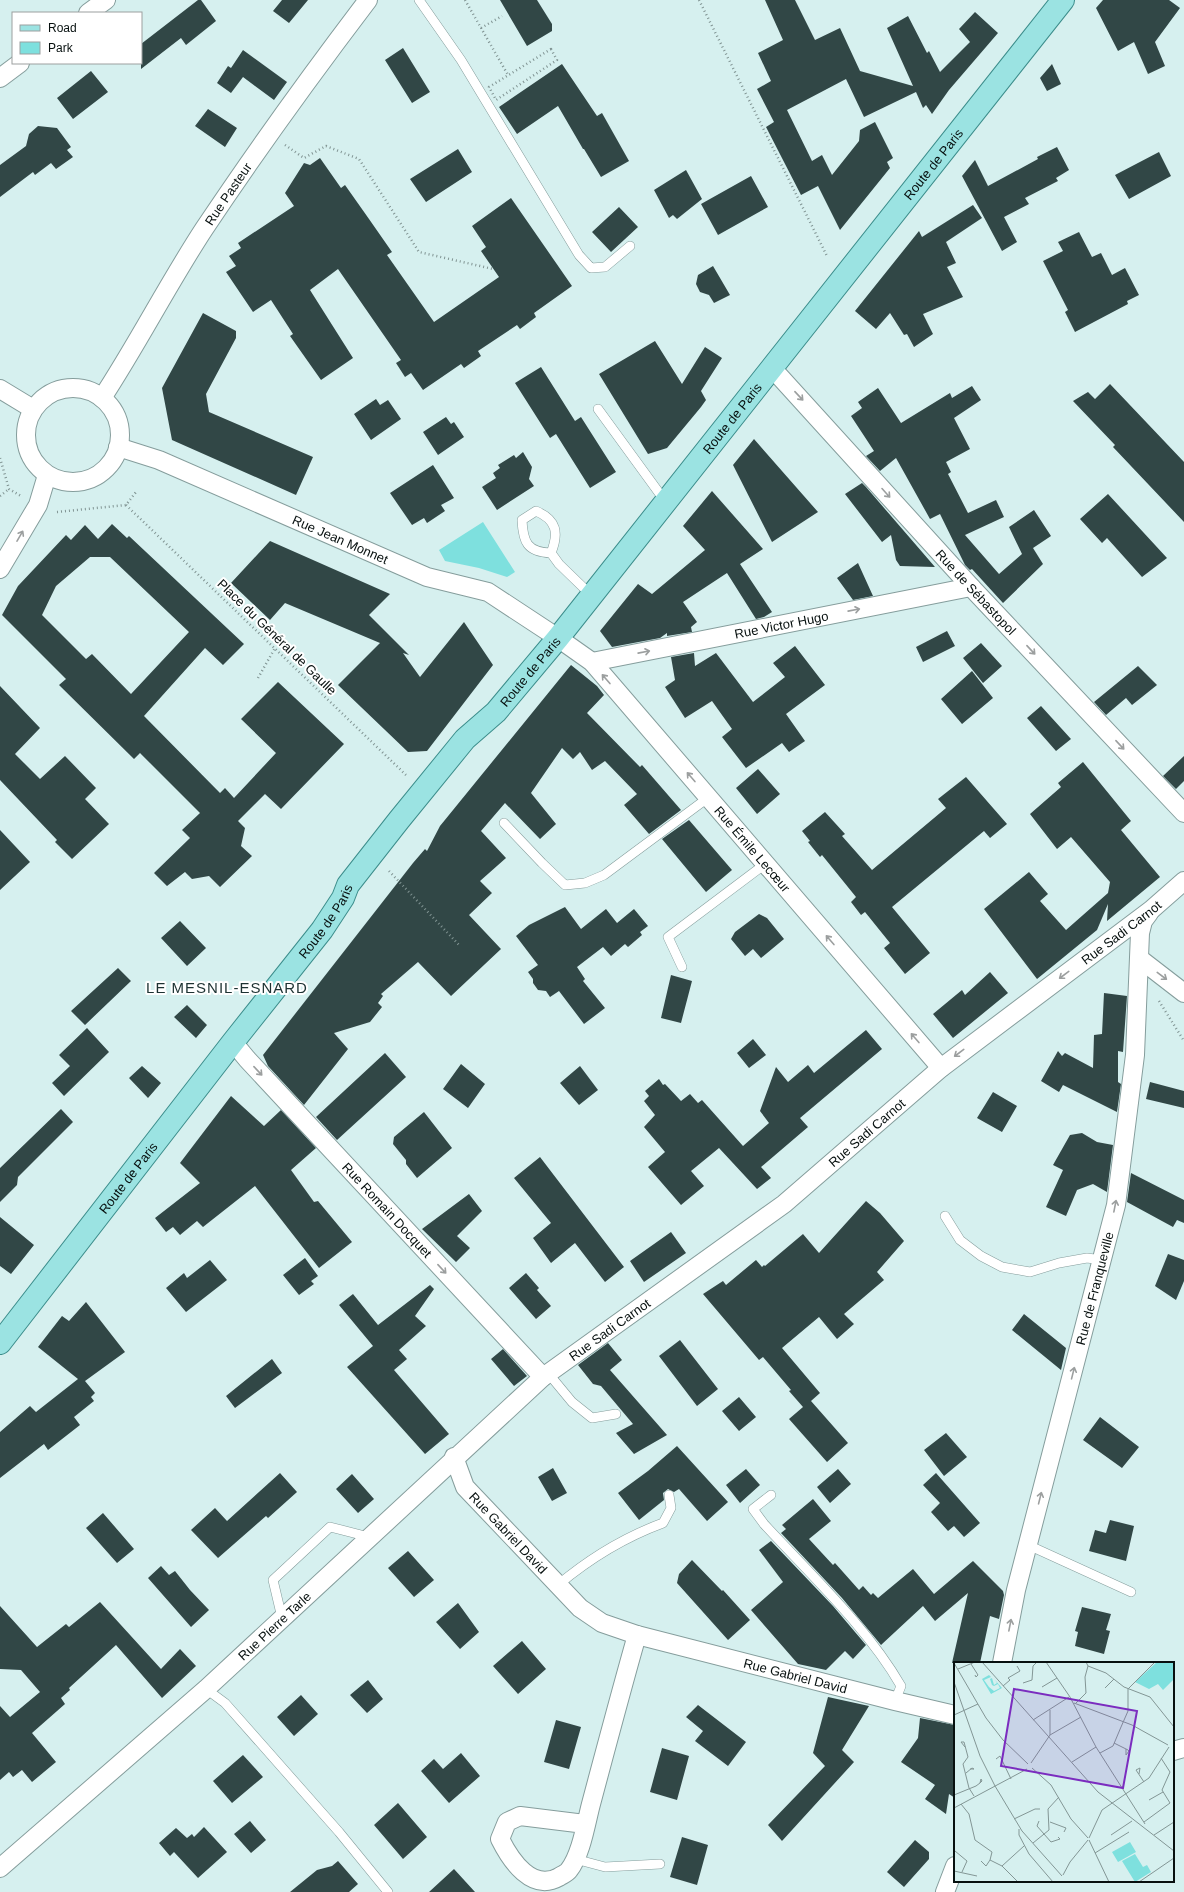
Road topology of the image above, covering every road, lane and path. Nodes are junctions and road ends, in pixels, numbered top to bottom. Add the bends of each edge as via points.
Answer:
1 (106, 0) edge
2 (419, 0) edge
3 (465, 0) edge
4 (699, 0) edge
5 (1062, 0) edge
6 (363, 2) edge
7 (89, 12) edge
8 (502, 16) dead end
9 (481, 28) junction
10 (19, 64) edge
11 (508, 75) junction
12 (0, 78) edge
13 (270, 135) junction
14 (630, 246) dead end
15 (827, 256) dead end
16 (493, 269) dead end
17 (772, 368) junction
18 (0, 389) edge
19 (102, 398) junction
20 (598, 408) dead end
21 (33, 409) junction
22 (118, 447) junction
23 (0, 458) edge
24 (47, 475) junction
25 (9, 489) junction
26 (136, 492) dead end
27 (0, 496) edge
28 (23, 498) dead end
29 (665, 501) junction
30 (126, 505) junction
31 (57, 512) dead end
32 (551, 553) junction
33 (0, 569) edge
34 (971, 587) junction
35 (592, 595) junction
36 (558, 638) junction
37 (274, 648) junction
38 (592, 662) junction
39 (258, 678) dead end
40 (410, 779) dead end
41 (708, 797) junction
42 (1184, 814) edge
43 (504, 823) dead end
44 (765, 864) junction
45 (389, 871) dead end
46 (1184, 881) edge
47 (1151, 910) junction
48 (460, 946) dead end
49 (1140, 959) junction
50 (682, 967) dead end
51 (1139, 991) junction
52 (1184, 993) edge
53 (1184, 1040) edge
54 (233, 1042) junction
55 (941, 1068) junction
56 (945, 1216) dead end
57 (1102, 1260) junction
58 (0, 1343) edge
59 (546, 1375) junction
60 (616, 1414) dead end
61 (454, 1457) junction
62 (771, 1495) dead end
63 (669, 1496) dead end
64 (369, 1537) junction
65 (1028, 1545) junction
66 (558, 1585) junction
67 (1131, 1592) dead end
68 (282, 1618) junction
69 (637, 1635) junction
70 (1002, 1662) edge
71 (206, 1689) junction
72 (895, 1702) junction
73 (954, 1715) edge
74 (1184, 1748) edge
75 (1174, 1750) edge
76 (585, 1824) junction
77 (576, 1859) junction
78 (660, 1864) dead end
79 (0, 1868) edge
80 (954, 1869) edge
81 (388, 1892) edge
82 (945, 1892) edge

1 - 7 street
2 - 14 lane via 461,60 579,254 591,268 605,267
3 - 9 path
4 - 15 path
5 - 17 main road, Route de Paris
6 - 13 street, Rue Pasteur
8 - 9 path
9 - 11 path
10 - 12 street
11 - 11 path via 489,88 496,100 557,60 551,49
13 - 16 path via 304,158 326,146 359,159 419,252
13 - 19 street, Rue Pasteur via 204,230
17 - 29 main road, Route de Paris
17 -> 34 street, Rue de Sébastopol
18 - 21 street
19 - 21 street via 88,390 73,387 57,390 43,397
19 - 22 street via 112,408 118,420
20 - 29 lane
21 - 24 street via 26,423 25,438 28,452 36,465
22 - 24 street via 113,461 103,472 90,479 76,482 61,481
22 - 36 street, Rue Jean Monnet via 159,460 427,577 488,592
23 - 25 path
33 -> 24 street via 38,505
25 - 27 path
25 - 28 path
26 - 30 path
29 - 35 main road, Route de Paris
30 - 31 path
30 - 37 path, Place du Général de Gaulle
32 - 32 lane via 556,541 554,524 546,515 536,511 522,520 522,534 528,546 539,553
32 - 35 lane via 558,564
38 -> 34 street, Rue Victor Hugo
34 -> 42 street, Rue de Sébastopol
35 - 36 main road, Route de Paris
36 - 38 street, Rue Émile Lecœur
36 - 54 main road, Route de Paris via 496,712 453,753 348,885 343,898 322,930
37 - 39 path
37 - 40 path, Place du Général de Gaulle
41 -> 38 street, Rue Émile Lecœur
41 - 43 lane via 604,875 585,883 565,885
41 - 44 street, Rue Émile Lecœur
44 - 50 lane via 668,937
55 -> 44 street, Rue Émile Lecœur
45 - 48 path
46 - 47 street, Rue Sadi Carnot
47 - 49 street, Rue de Franqueville via 1141,929
47 -> 55 street, Rue Sadi Carnot
49 - 51 street, Rue de Franqueville
49 -> 52 street
51 - 53 path via 1150,991 1155,994
57 -> 51 street, Rue de Franqueville via 1116,1205 1135,1055
54 - 58 main road, Route de Paris
54 -> 59 street, Rue Romain Docquet
55 - 59 street, Rue Sadi Carnot via 784,1204
56 - 57 lane via 960,1240 981,1256 1002,1267 1030,1272 1059,1262 1087,1258
65 -> 57 street, Rue de Franqueville
59 - 60 lane via 592,1418
59 - 61 street, Rue Pierre Tarle
61 - 64 street, Rue Pierre Tarle
61 - 66 street, Rue Gabriel David via 465,1486
62 - 72 lane via 753,1509 888,1664 901,1686
63 - 66 lane via 671,1508 663,1523 643,1530 582,1565
64 - 68 street, Rue Pierre Tarle
64 - 68 lane via 330,1527 273,1580
65 - 67 lane
70 -> 65 street, Rue de Franqueville via 1016,1590
66 - 69 street, Rue Gabriel David via 580,1608 602,1623
68 - 71 street, Rue Pierre Tarle
69 - 72 street, Rue Gabriel David
69 - 76 street
71 - 79 street, Rue Pierre Tarle
71 - 81 lane via 225,1703 339,1832
72 - 73 street, Rue Gabriel David
74 - 75 street
76 - 77 street
76 - 77 street via 520,1816 507,1822 500,1839 507,1853 530,1879 540,1883 551,1883 569,1871
77 - 78 lane via 605,1867
80 - 82 street

